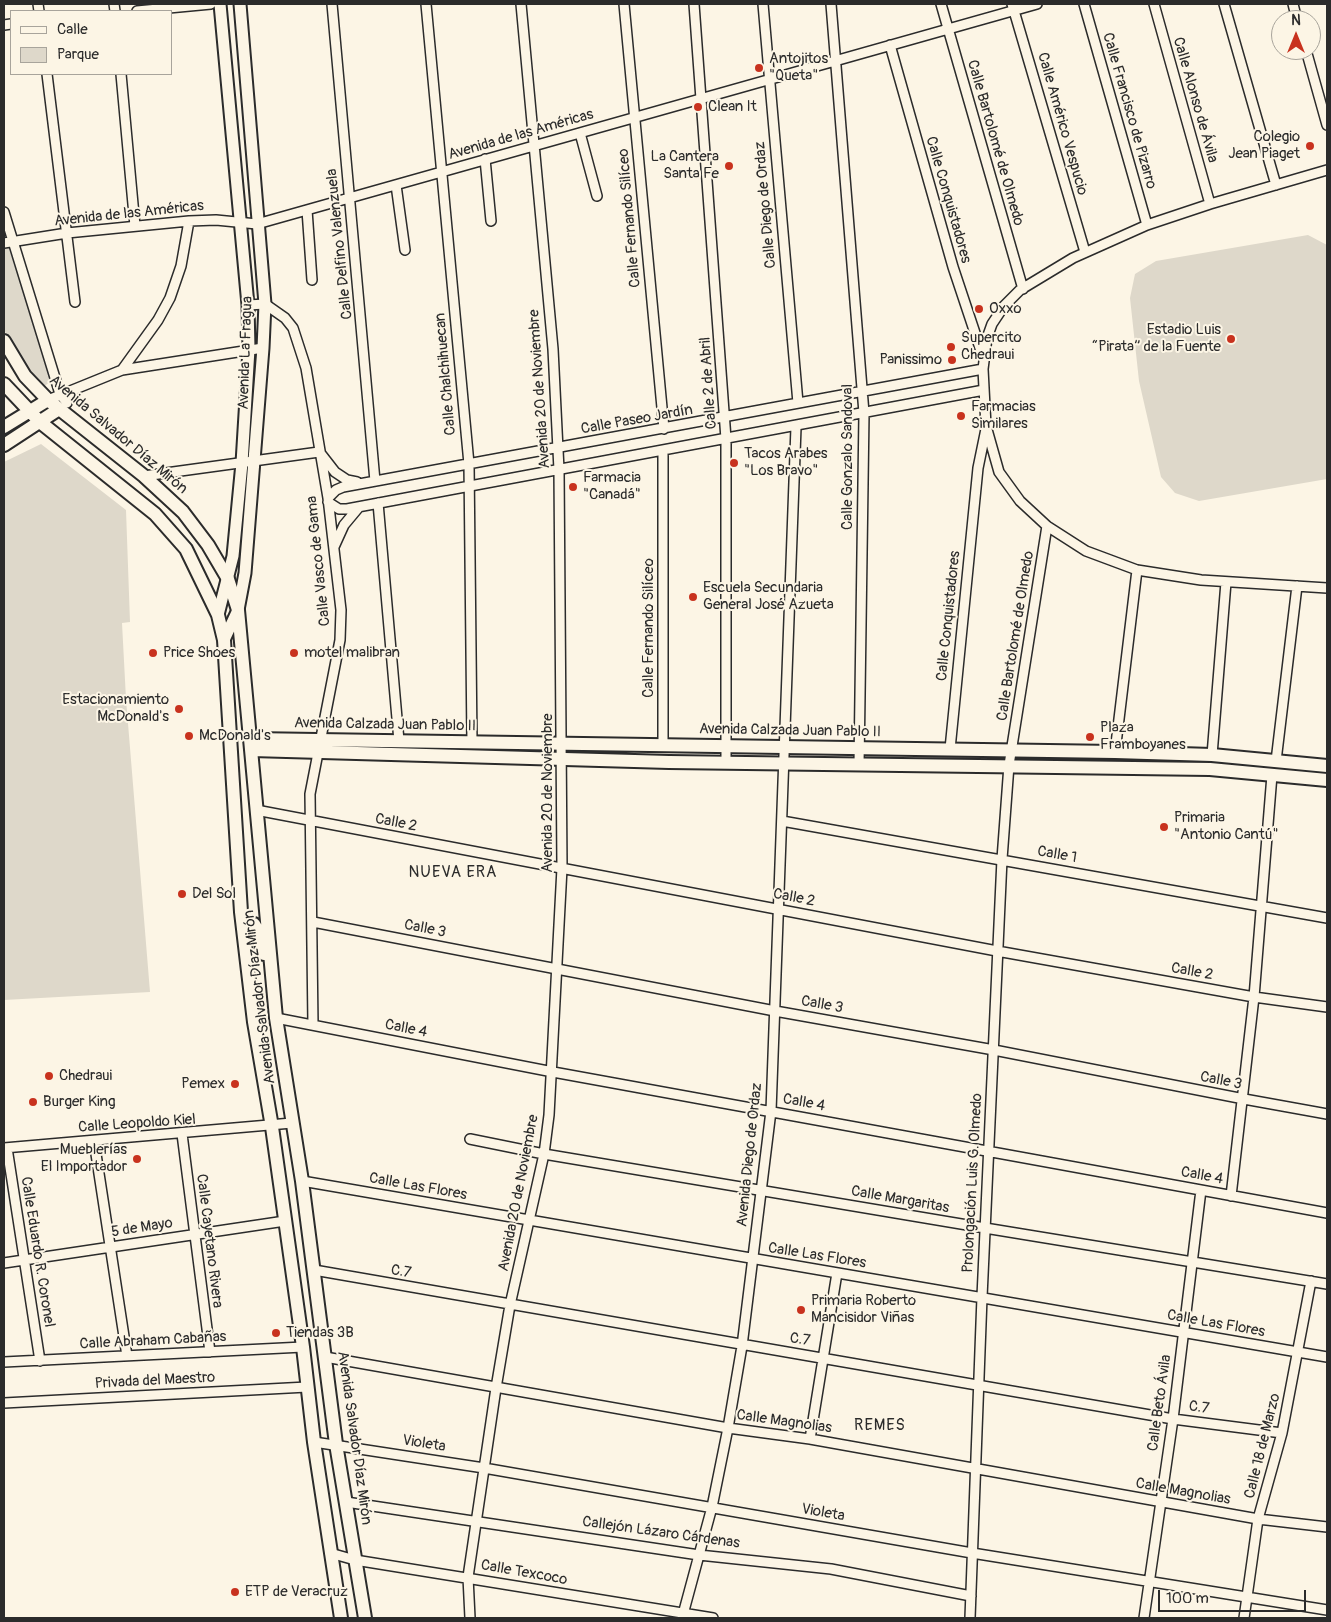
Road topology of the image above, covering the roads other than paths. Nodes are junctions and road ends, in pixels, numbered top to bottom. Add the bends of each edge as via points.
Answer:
1 (211, 4) edge
2 (220, 4) edge
3 (240, 4) edge
4 (332, 4) edge
5 (426, 4) edge
6 (521, 4) edge
7 (624, 4) edge
8 (694, 4) edge
9 (763, 4) edge
10 (831, 4) edge
11 (941, 4) edge
12 (1037, 4) edge
13 (1084, 4) edge
14 (1154, 4) edge
15 (1224, 4) edge
16 (1013, 7) edge
17 (147, 10) edge
18 (948, 29) junction
19 (890, 45) junction
20 (836, 60) junction
21 (1309, 60) edge
22 (47, 75) edge
23 (121, 75) edge
24 (769, 79) junction
25 (702, 98) junction
26 (635, 118) junction
27 (1327, 125) edge
28 (580, 133) junction
29 (533, 146) junction
30 (485, 159) junction
31 (1327, 170) edge
32 (441, 172) junction
33 (396, 185) junction
34 (1276, 185) junction
35 (597, 196) dead end
36 (348, 198) junction
37 (1210, 204) junction
38 (306, 210) junction
39 (4, 212) edge
40 (189, 221) junction
41 (239, 221) junction
42 (491, 221) dead end
43 (257, 224) junction
44 (1147, 225) junction
45 (135, 226) junction
46 (67, 233) junction
47 (7, 242) edge
48 (405, 250) dead end
49 (1085, 252) junction
50 (312, 280) dead end
51 (1023, 289) junction
52 (75, 302) dead end
53 (264, 304) junction
54 (248, 305) junction
55 (4, 342) edge
56 (263, 348) junction
57 (249, 349) junction
58 (984, 365) junction
59 (122, 370) junction
60 (4, 384) edge
61 (984, 390) junction
62 (74, 392) junction
63 (862, 393) junction
64 (60, 394) junction
65 (48, 400) junction
66 (798, 403) junction
67 (63, 406) junction
68 (29, 412) junction
69 (864, 413) junction
70 (725, 418) junction
71 (40, 422) junction
72 (4, 426) edge
73 (986, 426) junction
74 (796, 427) junction
75 (664, 429) junction
76 (726, 439) junction
77 (4, 445) edge
78 (558, 448) junction
79 (319, 452) junction
80 (663, 452) junction
81 (255, 461) junction
82 (242, 463) junction
83 (469, 464) junction
84 (559, 470) junction
85 (144, 476) junction
86 (375, 481) junction
87 (363, 484) junction
88 (469, 487) junction
89 (328, 500) junction
90 (378, 503) junction
91 (359, 507) junction
92 (1047, 526) junction
93 (333, 549) junction
94 (1137, 570) junction
95 (228, 579) junction
96 (1226, 582) junction
97 (1297, 586) junction
98 (1327, 588) edge
99 (238, 610) junction
100 (218, 615) junction
101 (224, 640) junction
102 (399, 741) junction
103 (472, 743) junction
104 (562, 743) junction
105 (252, 745) junction
106 (663, 745) junction
107 (726, 745) junction
108 (318, 747) junction
109 (785, 747) junction
110 (859, 749) junction
111 (950, 749) junction
112 (1012, 750) junction
113 (1115, 752) junction
114 (1212, 755) junction
115 (562, 759) junction
116 (1276, 761) junction
117 (726, 762) junction
118 (784, 763) junction
119 (859, 765) junction
120 (1009, 765) junction
121 (1327, 766) edge
122 (1272, 775) junction
123 (1327, 780) edge
124 (256, 810) junction
125 (311, 820) junction
126 (782, 821) junction
127 (1002, 859) junction
128 (562, 868) junction
129 (1260, 906) junction
130 (779, 909) junction
131 (1327, 918) edge
132 (313, 922) junction
133 (243, 924) junction
134 (997, 950) junction
135 (270, 958) junction
136 (557, 969) junction
137 (1254, 997) junction
138 (1327, 1007) edge
139 (776, 1011) junction
140 (276, 1018) junction
141 (313, 1025) junction
142 (994, 1050) junction
143 (553, 1072) junction
144 (1244, 1099) junction
145 (771, 1111) junction
146 (1327, 1114) edge
147 (292, 1123) junction
148 (272, 1127) junction
149 (182, 1134) junction
150 (470, 1139) dead end
151 (94, 1141) junction
152 (5, 1148) edge
153 (988, 1151) junction
154 (544, 1154) junction
155 (302, 1181) junction
156 (761, 1190) junction
157 (1201, 1190) junction
158 (1231, 1196) junction
159 (1327, 1213) edge
160 (528, 1220) junction
161 (285, 1221) junction
162 (985, 1228) junction
163 (194, 1234) junction
164 (110, 1247) junction
165 (25, 1260) junction
166 (753, 1260) junction
167 (1191, 1261) junction
168 (4, 1263) edge
169 (314, 1270) junction
170 (837, 1273) junction
171 (1311, 1281) junction
172 (1327, 1284) edge
173 (982, 1297) junction
174 (510, 1305) junction
175 (1183, 1332) junction
176 (742, 1346) junction
177 (303, 1348) junction
178 (210, 1352) junction
179 (1299, 1352) junction
180 (127, 1356) junction
181 (325, 1357) junction
182 (823, 1357) junction
183 (1327, 1357) edge
184 (40, 1360) junction
185 (4, 1362) edge
186 (979, 1384) junction
187 (308, 1387) junction
188 (496, 1388) junction
189 (4, 1403) edge
190 (1173, 1418) junction
191 (728, 1428) junction
192 (1282, 1433) junction
193 (810, 1439) junction
194 (314, 1442) junction
195 (336, 1444) junction
196 (484, 1468) junction
197 (976, 1469) junction
198 (346, 1502) junction
199 (1160, 1503) junction
200 (712, 1507) junction
201 (476, 1520) junction
202 (1258, 1520) junction
203 (1327, 1527) edge
204 (330, 1553) junction
205 (972, 1553) junction
206 (698, 1557) junction
207 (355, 1560) junction
208 (468, 1577) junction
209 (1150, 1580) junction
210 (971, 1596) junction
211 (1246, 1597) junction
212 (1327, 1610) edge
213 (682, 1616) edge
214 (341, 1618) edge
215 (365, 1618) edge
216 (470, 1618) edge
217 (713, 1618) edge
218 (970, 1618) edge
219 (1144, 1618) edge
220 (1244, 1618) edge

1 - 17 street
2 - 41 street, Avenida La Fragua
3 - 43 street, Avenida La Fragua
4 - 36 street, Calle Delfino Valenzuela
5 - 32 street, Calle Chalchihuecan
6 - 29 street, Avenida 20 de Noviembre
7 - 26 street, Calle Fernando Silíceo
8 - 25 street, Calle 2 de Abril
9 - 24 street, Calle Diego de Ordaz
10 - 20 street, Calle Gonzalo Sandoval
11 - 18 street, Calle Bartolomé de Olmedo
12 - 16 street, Avenida de las Américas
13 - 44 street, Calle Francisco de Pizarro
14 - 37 street, Calle Alonso de Ávila
15 - 34 street
16 - 18 street, Avenida de las Américas
16 - 49 street, Calle Américo Vespucio
18 - 19 street, Avenida de las Américas
18 - 51 street, Calle Bartolomé de Olmedo
19 - 20 street, Avenida de las Américas
19 - 58 street, Calle Conquistadores
20 - 24 street, Avenida de las Américas
20 - 63 street, Calle Gonzalo Sandoval
21 - 27 street
22 - 46 street
23 - 45 street
24 - 25 street, Avenida de las Américas
24 - 66 street, Calle Diego de Ordaz
25 - 26 street, Avenida de las Américas
25 - 70 street, Calle 2 de Abril
26 - 28 street, Avenida de las Américas
26 - 75 street, Calle Fernando Silíceo
28 - 29 street, Avenida de las Américas
28 - 35 street
29 - 30 street, Avenida de las Américas
29 - 78 street, Avenida 20 de Noviembre via 553,348
30 - 32 street, Avenida de las Américas
30 - 42 street
31 - 34 street
32 - 33 street, Avenida de las Américas
32 - 83 street, Calle Chalchihuecan
33 - 36 street, Avenida de las Américas
33 - 48 street
34 - 37 street
36 - 38 street, Avenida de las Américas
36 - 86 street, Calle Delfino Valenzuela
37 - 44 street
38 - 43 street, Avenida de las Américas
38 - 50 street
39 - 47 street, Avenida Salvador Díaz Mirón
40 - 41 street, Avenida de las Américas
40 - 45 street, Avenida de las Américas
40 - 59 street via 181,266 170,298
41 - 43 street, Avenida de las Américas
41 - 54 street, Avenida La Fragua
43 - 53 street, Avenida La Fragua
44 - 49 street
45 - 46 street, Avenida de las Américas
46 - 47 street, Avenida de las Américas
46 - 52 street
47 - 64 street, Avenida Salvador Díaz Mirón
49 - 51 street
51 - 58 street via 1004,306 992,324
53 - 54 street
53 - 56 street, Avenida La Fragua
53 - 79 street, Calle Vasco de Gama via 285,318 293,328 306,368
54 - 57 street, Avenida La Fragua
55 - 65 main road, Avenida Salvador Díaz Mirón via 25,376
56 - 57 street
56 - 81 street, Avenida La Fragua
57 - 59 street
57 - 82 street, Avenida La Fragua
58 - 61 street
58 - 63 street, Calle Paseo Jardín
59 - 62 street
60 - 68 main road, Avenida Salvador Díaz Mirón
61 - 69 street
61 - 73 street
62 - 64 street
62 - 67 street
63 - 66 street, Calle Paseo Jardín
63 - 69 street, Calle Gonzalo Sandoval
64 - 65 street
64 - 67 street, Avenida Salvador Díaz Mirón
65 - 67 main road, Avenida Salvador Díaz Mirón
65 - 68 main road
66 - 70 street, Calle Paseo Jardín
67 - 71 main road
67 - 85 main road, Avenida Salvador Díaz Mirón
68 - 71 main road, Avenida Salvador Díaz Mirón
68 - 72 main road
69 - 74 street
69 - 110 street, Calle Gonzalo Sandoval
70 - 75 street, Calle Paseo Jardín
70 - 76 street, Calle 2 de Abril
71 - 77 main road
71 - 100 main road, Avenida Salvador Díaz Mirón via 155,514 186,549
73 - 92 street via 999,472 1020,501
73 - 111 street, Calle Conquistadores via 978,468
74 - 76 street
74 - 109 street
75 - 78 street, Calle Paseo Jardín
76 - 80 street
76 - 107 street, Calle 2 de Abril
78 - 83 street, Calle Paseo Jardín
78 - 84 street, Avenida 20 de Noviembre
79 - 81 street
79 - 87 street via 335,472 347,480
79 - 89 street, Calle Vasco de Gama
80 - 84 street
80 - 106 street, Calle Fernando Silíceo
81 - 82 street
81 - 99 street, Avenida La Fragua via 245,573
82 - 85 street
82 - 95 street, Avenida La Fragua
83 - 86 street, Calle Paseo Jardín
83 - 88 street, Calle Chalchihuecan
84 - 88 street
84 - 104 street, Avenida 20 de Noviembre
85 - 95 main road, Avenida Salvador Díaz Mirón via 183,512
86 - 87 street, Calle Paseo Jardín
87 - 89 street, Calle Paseo Jardín via 336,490
88 - 90 street
88 - 103 street, Calle Chalchihuecan
89 - 91 street via 339,509
89 - 93 street, Calle Vasco de Gama
90 - 91 street
90 - 102 street
91 - 93 street via 344,526
92 - 94 street via 1086,551
92 - 112 street, Calle Bartolomé de Olmedo
93 - 108 street, Calle Vasco de Gama via 341,610 340,640
94 - 96 street
94 - 113 street
95 - 99 main road, Avenida Salvador Díaz Mirón
95 - 100 street, Avenida La Fragua
96 - 97 street
96 - 114 street
97 - 98 street
97 - 116 street
99 - 101 street, Avenida La Fragua
99 - 105 main road, Avenida Salvador Díaz Mirón
100 - 101 main road, Avenida Salvador Díaz Mirón
101 - 133 main road, Avenida Salvador Díaz Mirón
102 - 103 main road, Avenida Calzada Juan Pablo II
102 - 108 main road, Avenida Calzada Juan Pablo II
103 - 104 main road, Avenida Calzada Juan Pablo II
104 - 106 main road, Avenida Calzada Juan Pablo II
104 - 115 street, Avenida 20 de Noviembre
105 - 108 main road, Avenida Calzada Juan Pablo II
105 - 124 main road, Avenida Salvador Díaz Mirón
106 - 107 main road, Avenida Calzada Juan Pablo II
107 - 109 main road, Avenida Calzada Juan Pablo II
107 - 117 street, Calle 2 de Abril
108 - 115 main road, Avenida Calzada Juan Pablo II
108 - 125 street, Calle Vasco de Gama via 310,794
109 - 110 main road, Avenida Calzada Juan Pablo II
109 - 118 street, Avenida Diego de Ordaz
110 - 111 main road, Avenida Calzada Juan Pablo II
110 - 119 street, Calle Gonzalo Sandoval
111 - 112 main road, Avenida Calzada Juan Pablo II
112 - 113 main road, Avenida Calzada Juan Pablo II
112 - 120 street, Prolongación Luis G. Olmedo
113 - 114 main road, Avenida Calzada Juan Pablo II
114 - 116 main road, Avenida Calzada Juan Pablo II
115 - 117 main road, Avenida Calzada Juan Pablo II
115 - 128 street, Avenida 20 de Noviembre
116 - 121 main road, Avenida Calzada Juan Pablo II
117 - 118 main road, Avenida Calzada Juan Pablo II
118 - 119 main road, Avenida Calzada Juan Pablo II
118 - 126 street, Avenida Diego de Ordaz
119 - 120 main road, Avenida Calzada Juan Pablo II
120 - 122 main road, Avenida Calzada Juan Pablo II via 1210,769
120 - 127 street, Prolongación Luis G. Olmedo
122 - 123 main road, Avenida Calzada Juan Pablo II
122 - 129 street
124 - 125 street, Calle 2
124 - 135 main road, Avenida Salvador Díaz Mirón
125 - 128 street, Calle 2
125 - 132 street, Calle Vasco de Gama
126 - 127 street, Calle 1
126 - 130 street, Avenida Diego de Ordaz
127 - 129 street, Calle 1
127 - 134 street, Prolongación Luis G. Olmedo
128 - 130 street, Calle 2
128 - 136 street, Avenida 20 de Noviembre
129 - 131 street, Calle 1
129 - 137 street
130 - 134 street, Calle 2
130 - 139 street, Avenida Diego de Ordaz
132 - 136 street, Calle 3
132 - 141 street, Calle Vasco de Gama
133 - 135 main road via 254,924 262,953
133 - 148 main road, Avenida Salvador Díaz Mirón via 254,1022
134 - 137 street, Calle 2
134 - 142 street, Prolongación Luis G. Olmedo
135 - 140 main road, Avenida Salvador Díaz Mirón
136 - 139 street, Calle 3
136 - 143 street, Avenida 20 de Noviembre
137 - 138 street, Calle 2
137 - 144 street
139 - 142 street, Calle 3
139 - 145 street, Avenida Diego de Ordaz
140 - 141 street, Calle 4
140 - 147 main road, Avenida Salvador Díaz Mirón
141 - 143 street, Calle 4
142 - 144 street, Calle 3
142 - 153 street, Prolongación Luis G. Olmedo
143 - 145 street, Calle 4
143 - 154 street, Avenida 20 de Noviembre
144 - 146 street, Calle 3
144 - 158 street
145 - 153 street, Calle 4
145 - 156 street, Avenida Diego de Ordaz
147 - 148 street, Calle Leopoldo Kiel
147 - 155 main road, Avenida Salvador Díaz Mirón
148 - 149 street, Calle Leopoldo Kiel
148 - 161 main road, Avenida Salvador Díaz Mirón
149 - 151 street, Calle Leopoldo Kiel
149 - 163 street, Calle Cayetano Rivera
150 - 154 street, Calle Margaritas
151 - 152 street, Calle Leopoldo Kiel
151 - 164 street
152 - 165 street, Calle Eduardo R. Coronel
153 - 157 street, Calle 4
153 - 162 street, Prolongación Luis G. Olmedo
154 - 156 street, Calle Margaritas
154 - 160 street, Avenida 20 de Noviembre
155 - 160 street, Calle Las Flores
155 - 169 main road, Avenida Salvador Díaz Mirón
156 - 162 street, Calle Margaritas
156 - 166 street, Avenida Diego de Ordaz
157 - 158 street, Calle 4
157 - 167 street, Calle Beto Ávila
158 - 159 street, Calle 4
160 - 166 street, Calle Las Flores
160 - 174 street, Avenida 20 de Noviembre
161 - 163 street, 5 de Mayo
161 - 177 main road, Avenida Salvador Díaz Mirón
162 - 167 street, Calle Margaritas
162 - 173 street, Prolongación Luis G. Olmedo
163 - 164 street, 5 de Mayo
163 - 178 street, Calle Cayetano Rivera
164 - 165 street, 5 de Mayo
164 - 180 street
165 - 168 street, 5 de Mayo
165 - 184 street, Calle Eduardo R. Coronel
166 - 170 street, Calle Las Flores
166 - 176 street, Avenida Diego de Ordaz
167 - 171 street, Calle Margaritas
167 - 175 street, Calle Beto Ávila
169 - 174 street, C.7
169 - 181 main road, Avenida Salvador Díaz Mirón
170 - 173 street, Calle Las Flores
170 - 182 street
171 - 172 street, Calle Margaritas
171 - 179 street, Calle 18 de Marzo
173 - 175 street, Calle Las Flores
173 - 186 street, Prolongación Luis G. Olmedo
174 - 176 street, C.7
174 - 188 street, Avenida 20 de Noviembre
175 - 179 street, Calle Las Flores
175 - 190 street, Calle Beto Ávila
176 - 182 street, C.7
176 - 191 street, Avenida Diego de Ordaz
177 - 178 street, Calle Abraham Cabañas
177 - 187 main road, Avenida Salvador Díaz Mirón
178 - 180 street, Calle Abraham Cabañas
179 - 183 street, Calle Las Flores
179 - 192 street, Calle 18 de Marzo
180 - 184 street, Calle Abraham Cabañas
181 - 188 street, Calle Magnolias
181 - 195 main road, Avenida Salvador Díaz Mirón
182 - 186 street, C.7
182 - 193 street
184 - 185 street, Calle Abraham Cabañas
186 - 190 street, C.7
186 - 197 street, Prolongación Luis G. Olmedo
187 - 189 street, Privada del Maestro
187 - 194 main road, Avenida Salvador Díaz Mirón
188 - 191 street, Calle Magnolias
188 - 196 street, Avenida 20 de Noviembre
190 - 192 street, C.7
190 - 199 street, Calle Beto Ávila
191 - 193 street, Calle Magnolias
191 - 200 street, Avenida Diego de Ordaz
192 - 202 street, Calle 18 de Marzo
193 - 197 street, Calle Magnolias
194 - 195 street, Violeta
194 - 204 main road, Avenida Salvador Díaz Mirón
195 - 196 street, Violeta
195 - 198 main road, Avenida Salvador Díaz Mirón
196 - 200 street, Violeta
196 - 201 street, Avenida 20 de Noviembre
197 - 199 street, Calle Magnolias
197 - 205 street, Prolongación Luis G. Olmedo
198 - 201 street, Callejón Lázaro Cárdenas
198 - 207 main road, Avenida Salvador Díaz Mirón
199 - 202 street, Calle Magnolias
199 - 209 street, Calle Beto Ávila
200 - 205 street, Violeta
200 - 206 street, Avenida Diego de Ordaz
201 - 206 street, Callejón Lázaro Cárdenas
201 - 208 street, Avenida 20 de Noviembre
202 - 203 street, Calle Magnolias
202 - 211 street, Calle 18 de Marzo
204 - 207 street, Calle Texcoco
204 - 214 main road, Avenida Salvador Díaz Mirón
205 - 209 street, Violeta
205 - 210 street, Prolongación Luis G. Olmedo
206 - 210 street, Callejón Lázaro Cárdenas via 831,1569
206 - 213 street, Avenida Diego de Ordaz
207 - 208 street, Calle Texcoco
207 - 215 main road, Avenida Salvador Díaz Mirón
208 - 213 street, Calle Texcoco
208 - 216 street, Avenida 20 de Noviembre
209 - 211 street, Violeta
209 - 219 street, Calle Beto Ávila
210 - 218 street, Prolongación Luis G. Olmedo
211 - 212 street, Violeta
211 - 220 street, Calle 18 de Marzo
213 - 217 street, Calle Texcoco

